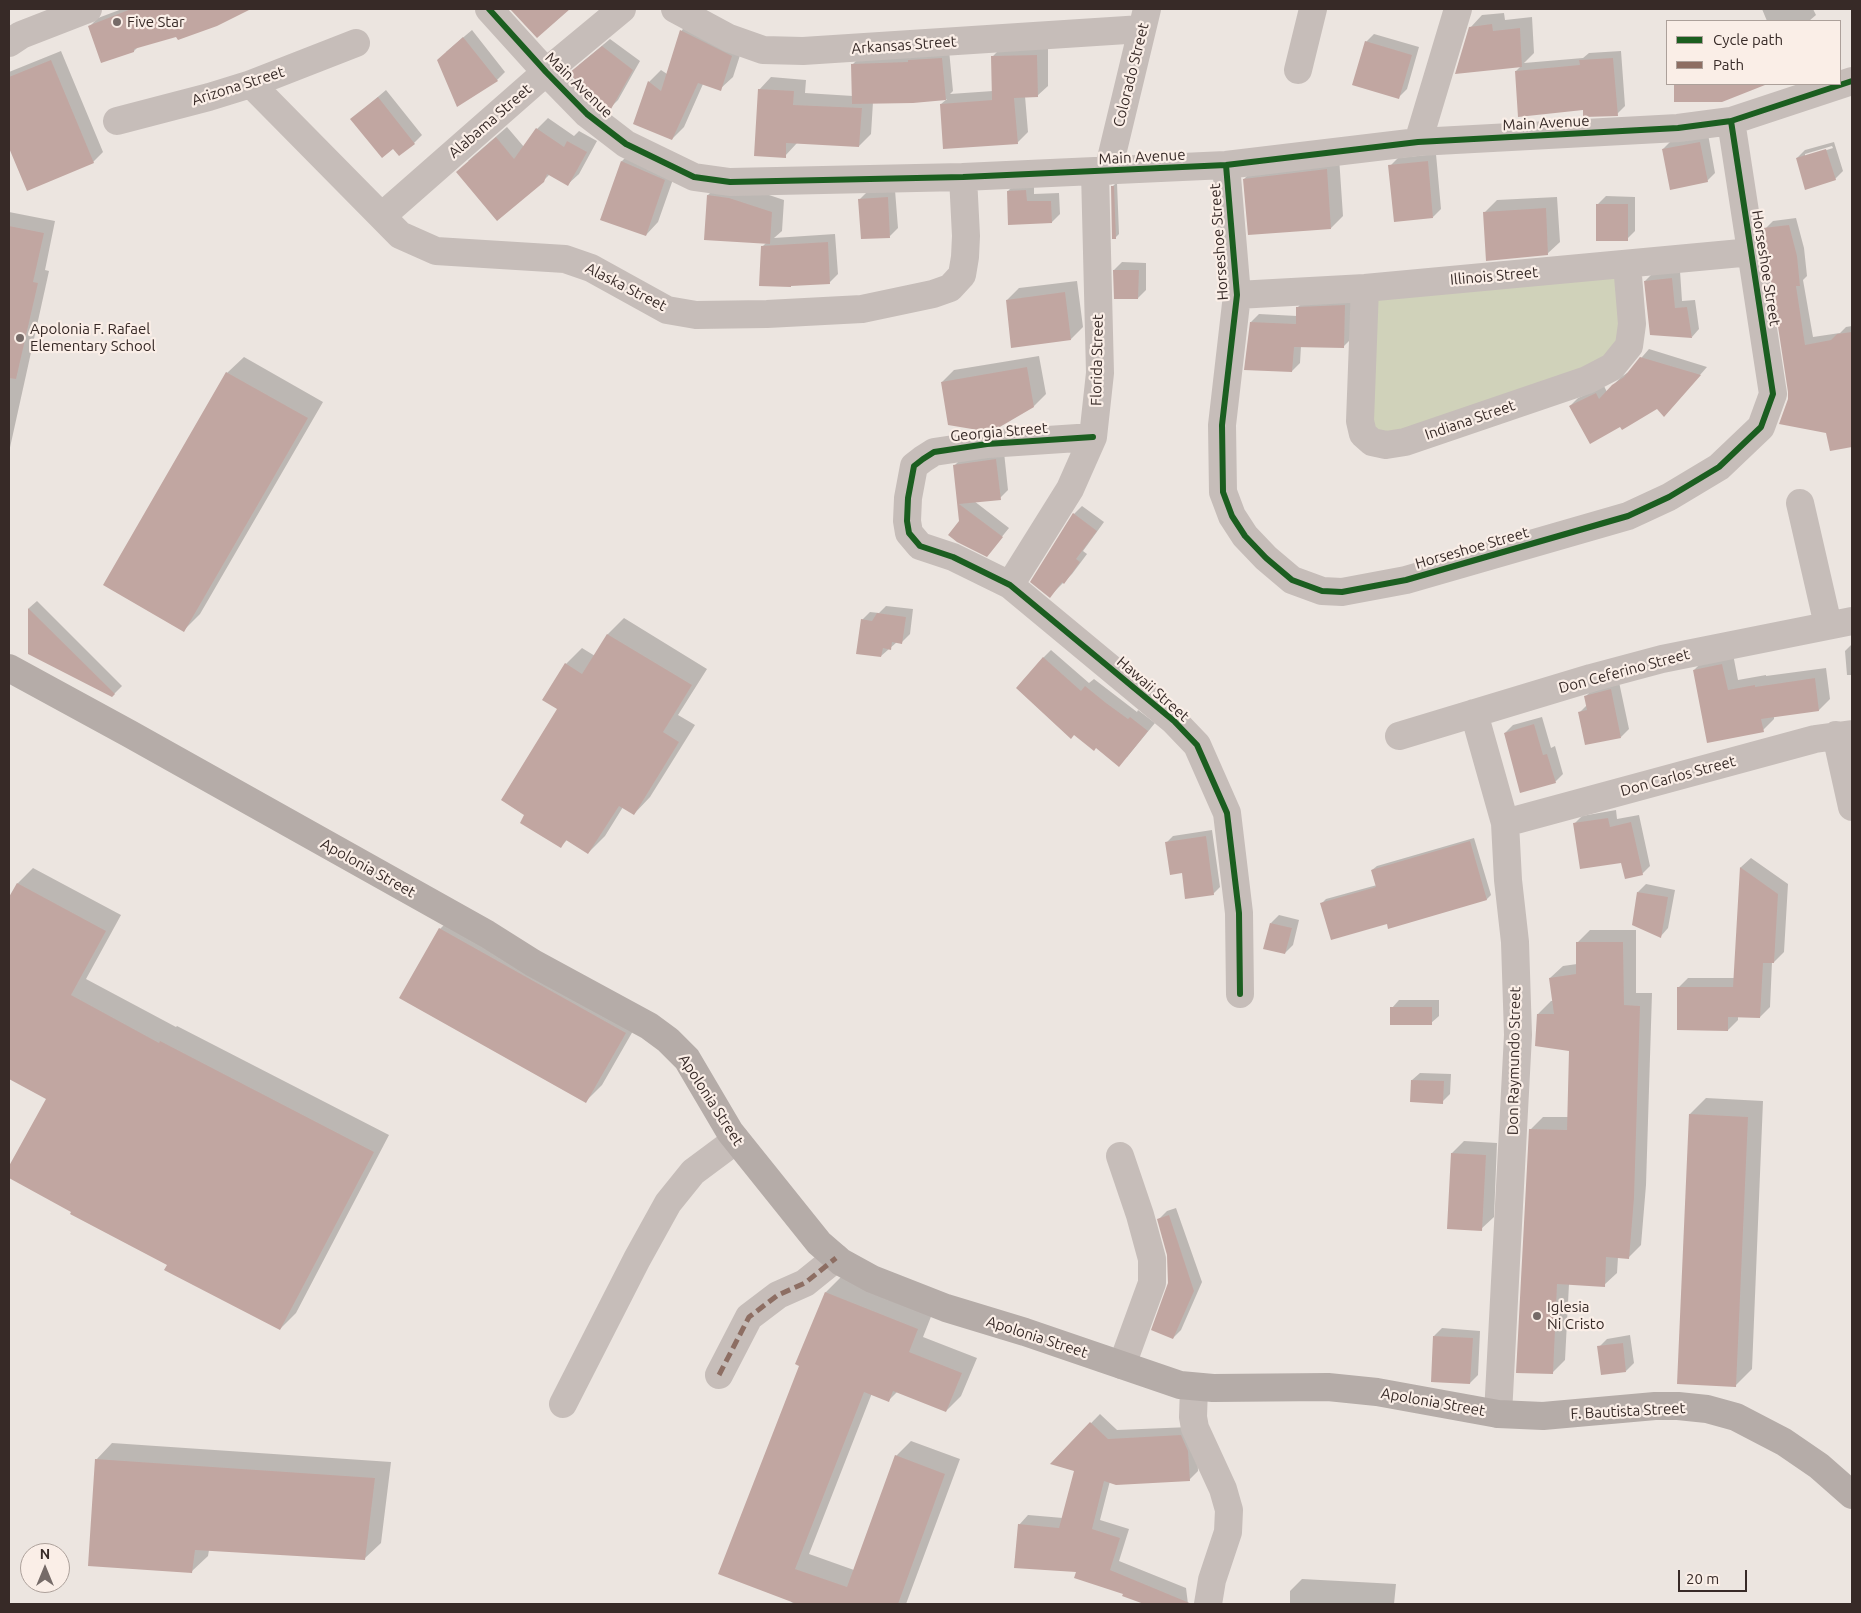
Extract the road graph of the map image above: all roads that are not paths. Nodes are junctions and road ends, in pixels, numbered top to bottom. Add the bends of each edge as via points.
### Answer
1 (88, 9) edge
2 (489, 9) edge
3 (622, 9) edge
4 (675, 9) edge
5 (1313, 9) edge
6 (1458, 9) edge
7 (1145, 19) edge
8 (9, 43) edge
9 (356, 43) dead end
10 (1298, 70) dead end
11 (546, 72) junction
12 (251, 84) junction
13 (1840, 85) edge
14 (117, 121) dead end
15 (1730, 121) junction
16 (1418, 142) junction
17 (1226, 165) junction
18 (1102, 172) junction
19 (963, 177) junction
20 (382, 216) junction
21 (1752, 252) junction
22 (1628, 264) junction
23 (1365, 288) junction
24 (1237, 295) junction
25 (1093, 437) junction
26 (1800, 503) dead end
27 (1010, 585) junction
28 (1840, 623) edge
29 (9, 668) edge
30 (1474, 713) junction
31 (1844, 735) edge
32 (1399, 736) dead end
33 (1852, 807) edge
34 (1505, 823) junction
35 (1240, 994) dead end
36 (736, 1140) junction
37 (1120, 1156) dead end
38 (836, 1258) junction
39 (1122, 1365) junction
40 (719, 1375) dead end
41 (1194, 1387) junction
42 (563, 1404) dead end
43 (1498, 1414) junction
44 (1852, 1495) edge
45 (1208, 1604) edge

1 - 8 street via 21,35
2 - 11 street, Main Avenue
3 - 11 street, Alabama Street
4 - 7 street, Arkansas Street via 729,38 763,50 803,51
5 - 10 street
6 - 16 street
7 - 18 street, Colorado Street
9 - 12 street, Arizona Street
11 - 19 street, Main Avenue via 587,114 626,144 694,177 730,182
11 - 20 street, Alabama Street
12 - 14 street, Arizona Street
12 - 20 street, Alaska Street
13 - 15 street, Main Avenue
15 - 16 street, Main Avenue via 1678,128
15 - 21 street, Horseshoe Street
16 - 17 street, Main Avenue
17 - 18 street, Main Avenue
17 - 24 street, Horseshoe Street
18 - 19 street, Main Avenue
18 - 25 street, Florida Street via 1100,373
19 - 20 street, Alaska Street via 966,236 962,275 950,288 933,294 862,309 732,314 667,310 591,268 565,259 436,251 400,234
21 - 22 street, Illinois Street
21 - 24 street, Horseshoe Street via 1773,394 1760,427 1719,467 1669,497 1628,516 1406,580 1342,592 1322,591 1292,580 1245,536 1232,516 1223,492 1222,425
22 - 23 street, Illinois Street
22 - 23 street, Indiana Street via 1632,324 1629,346 1612,367 1588,380 1406,442 1386,445 1372,442 1363,434 1360,421
23 - 24 street, Illinois Street
25 - 27 street, Florida Street via 1070,488
25 - 27 street, Georgia Street via 946,449 934,452 914,466 906,521 913,539 920,546
26 - 28 street
27 - 35 street, Hawaii Street via 1174,721 1197,745 1227,813 1239,913
28 - 30 street, Don Ceferino Street via 1662,659
29 - 36 main road, Apolonia Street via 649,1026 687,1059
30 - 32 street, Don Ceferino Street
30 - 34 street, Don Raymundo Street
31 - 33 street
31 - 34 street, Don Carlos Street
34 - 43 street, Don Raymundo Street via 1515,942 1518,1035
36 - 38 main road, Apolonia Street via 819,1243
36 - 42 street via 693,1172 668,1203
37 - 39 street via 1152,1259 1152,1283
38 - 39 main road, Apolonia Street via 872,1280 909,1295
38 - 40 street via 805,1283 778,1295 749,1317
39 - 41 main road, Apolonia Street
41 - 43 main road, Apolonia Street via 1328,1387 1377,1392
41 - 45 street via 1195,1428 1223,1489 1229,1510 1228,1532 1212,1580
43 - 44 main road, F. Bautista Street via 1543,1416 1655,1406 1707,1409 1736,1417 1784,1442 1819,1466

